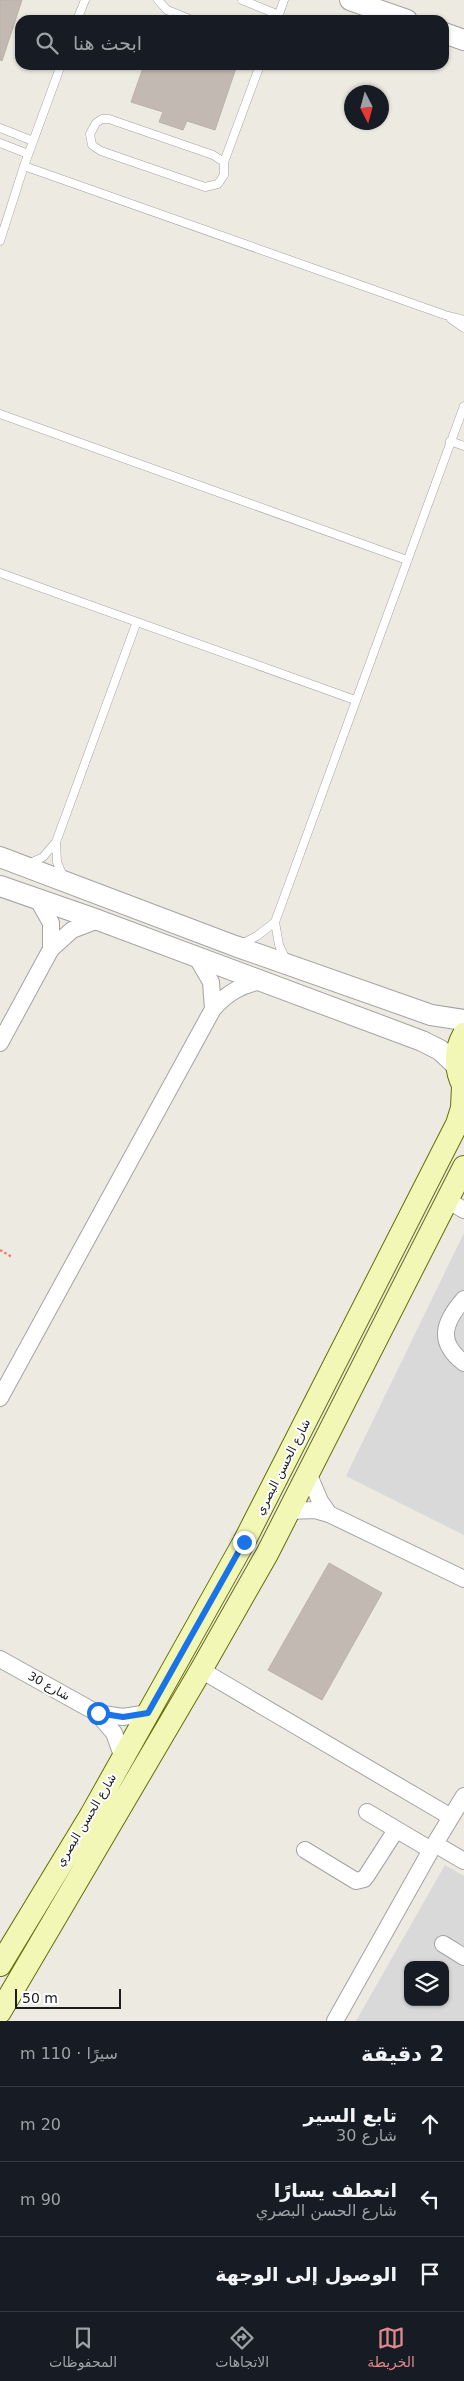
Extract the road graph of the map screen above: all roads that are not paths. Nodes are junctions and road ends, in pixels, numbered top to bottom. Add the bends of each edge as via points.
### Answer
1 (85, 0) edge
2 (157, 0) edge
3 (242, 0) edge
4 (284, 0) edge
5 (350, 0) edge
6 (79, 15) edge
7 (180, 15) edge
8 (274, 15) edge
9 (279, 15) edge
10 (393, 15) edge
11 (449, 35) edge
12 (464, 40) edge
13 (59, 70) edge
14 (258, 70) edge
15 (0, 128) edge
16 (33, 141) junction
17 (0, 144) edge
18 (28, 154) junction
19 (224, 162) junction
20 (24, 166) junction
21 (0, 241) edge
22 (445, 315) junction
23 (464, 320) edge
24 (464, 328) edge
25 (464, 406) edge
26 (0, 414) edge
27 (450, 441) junction
28 (464, 446) edge
29 (407, 560) junction
30 (0, 573) edge
31 (136, 624) junction
32 (355, 700) junction
33 (56, 842) junction
34 (0, 856) edge
35 (24, 865) junction
36 (65, 880) junction
37 (0, 886) edge
38 (38, 900) junction
39 (98, 920) junction
40 (275, 922) junction
41 (235, 946) junction
42 (51, 949) junction
43 (197, 958) junction
44 (290, 966) junction
45 (262, 982) junction
46 (213, 1009) junction
47 (464, 1020) edge
48 (464, 1034) edge
49 (0, 1043) edge
50 (456, 1065) junction
51 (464, 1087) edge
52 (464, 1167) edge
53 (456, 1205) edge
54 (464, 1299) edge
55 (464, 1363) edge
56 (0, 1398) edge
57 (308, 1473) junction
58 (289, 1511) junction
59 (329, 1514) junction
60 (464, 1579) edge
61 (0, 1660) edge
62 (202, 1670) junction
63 (98, 1713) junction
64 (148, 1713) junction
65 (122, 1758) junction
66 (464, 1796) edge
67 (367, 1812) dead end
68 (91, 1815) junction
69 (451, 1818) junction
70 (396, 1830) junction
71 (433, 1847) junction
72 (305, 1850) dead end
73 (464, 1861) edge
74 (86, 1866) junction
75 (53, 1876) junction
76 (45, 1933) junction
77 (443, 1944) dead end
78 (464, 1957) edge
79 (0, 1965) edge
80 (0, 2012) edge
81 (335, 2021) edge

1 - 6 lane
2 - 7 lane via 167,10
3 - 8 lane
4 - 9 lane
5 - 10 street
11 - 12 street
13 - 16 lane
14 - 19 lane
15 - 16 lane
16 - 18 lane
17 - 18 lane
18 - 20 lane
19 - 19 lane via 214,155 109,119 96,123 90,134 92,145 101,151 206,187 212,187 221,180 226,168
20 - 21 lane
20 - 22 lane
22 - 23 lane
22 - 24 lane
25 - 27 lane
26 - 29 lane
27 - 28 lane
27 - 29 lane
29 - 32 lane
30 - 31 lane
31 - 32 lane
31 - 33 lane
32 - 40 lane
33 - 35 lane via 43,857
33 - 36 lane via 57,862
34 - 35 street
35 - 36 street
36 - 41 street
37 - 38 street
38 - 39 street
38 - 42 street via 51,923
39 - 42 street via 72,930
39 - 43 street
40 - 41 lane via 257,936
40 - 44 lane via 279,945
41 - 44 street
42 - 49 street
43 - 45 street
43 - 46 street via 211,982
44 - 47 street via 431,1015
45 - 46 street via 234,990
45 - 50 street via 431,1045
46 - 56 street
48 - 50 main road
50 - 51 main road
51 - 64 main road, شارع الحسن البصري via 457,1124 248,1534
52 - 53 main road, شارع الحسن البصري
53 - 57 main road, شارع الحسن البصري
54 - 55 street via 450,1320 445,1340 449,1350
57 - 58 main road, شارع الحسن البصري
57 - 59 street
58 - 59 street via 315,1510
58 - 62 main road, شارع الحسن البصري
59 - 60 street
61 - 63 street, شارع 30
62 - 69 street
62 - 74 main road, شارع الحسن البصري
63 - 64 street, شارع 30 via 123,1717
63 - 65 street, شارع 30 via 114,1733
64 - 65 main road, شارع الحسن البصري
65 - 68 main road, شارع الحسن البصري
66 - 69 street
67 - 70 street
68 - 74 main road via 96,1822 77,1854 78,1860
68 - 75 main road, شارع الحسن البصري
69 - 71 street
70 - 71 street
70 - 72 street via 360,1881
71 - 73 street
71 - 81 street
74 - 76 main road, شارع الحسن البصري
75 - 76 main road via 61,1880 62,1886 41,1922
75 - 79 main road, شارع الحسن البصري
76 - 80 main road, شارع الحسن البصري
77 - 78 street

